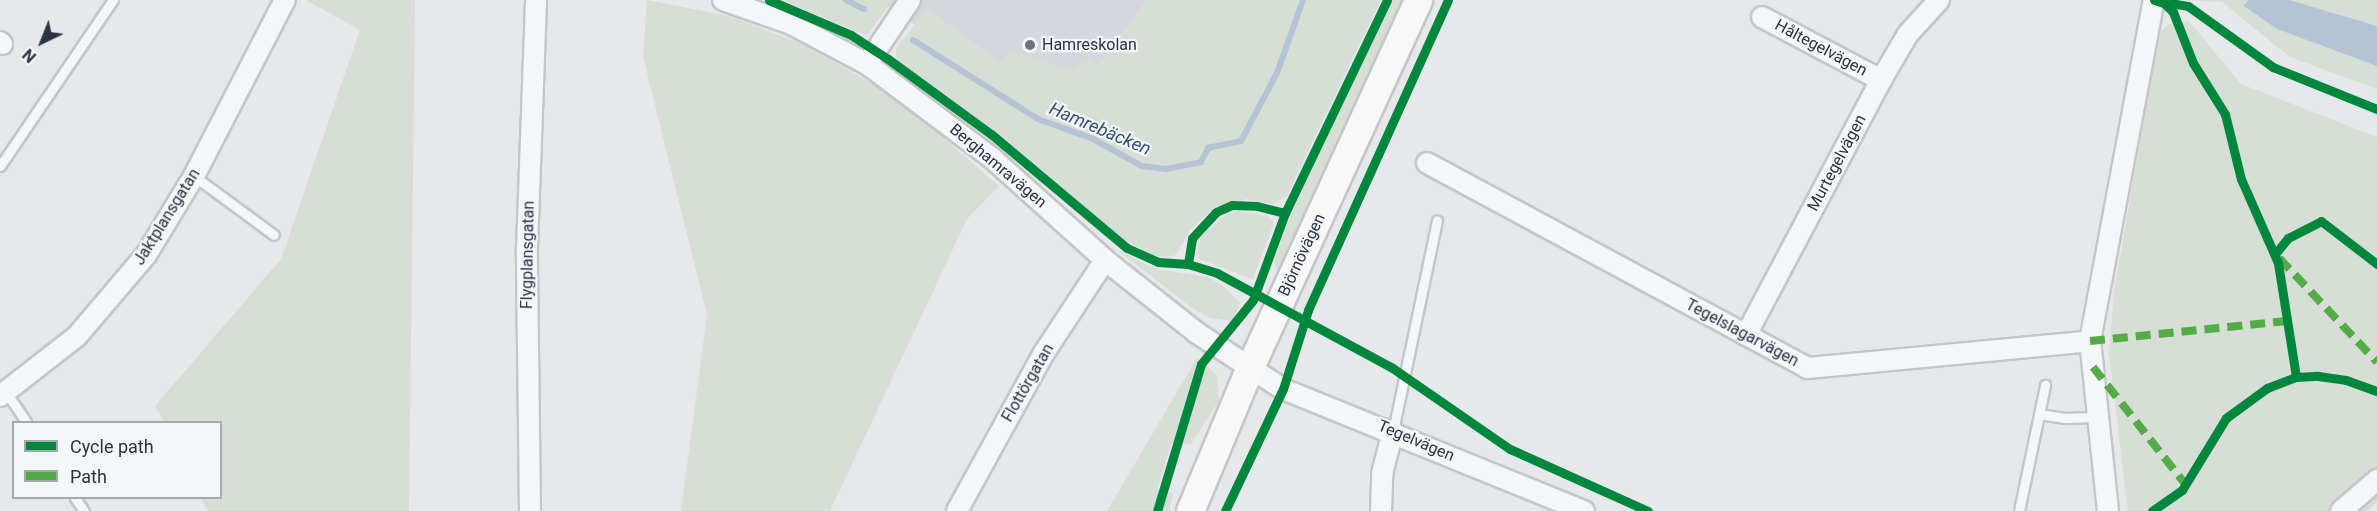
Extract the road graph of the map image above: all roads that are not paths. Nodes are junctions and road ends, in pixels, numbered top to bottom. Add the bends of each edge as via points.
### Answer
1 (113, 0) edge
2 (285, 0) edge
3 (536, 0) edge
4 (723, 0) edge
5 (910, 0) edge
6 (1418, 0) edge
7 (1939, 0) edge
8 (2154, 0) edge
9 (1762, 17) dead end
10 (867, 63) junction
11 (1881, 80) junction
12 (1427, 163) dead end
13 (0, 166) edge
14 (194, 176) junction
15 (1437, 220) dead end
16 (274, 235) dead end
17 (1105, 260) junction
18 (1746, 335) junction
19 (2090, 341) junction
20 (1250, 368) junction
21 (2044, 385) dead end
22 (3, 394) edge
23 (2038, 414) junction
24 (2099, 417) junction
25 (24, 421) edge
26 (1393, 431) junction
27 (2377, 480) edge
28 (530, 511) edge
29 (957, 511) edge
30 (1190, 511) edge
31 (1381, 511) edge
32 (1584, 511) edge
33 (2019, 511) edge
34 (2108, 511) edge
35 (2341, 511) edge

1 - 13 lane
2 - 14 street, Jaktplansgatan
3 - 28 street, Flygplansgatan via 527,248
4 - 10 street, Berghamravägen via 791,24
5 - 10 street
6 - 20 main road, Björnövägen
7 - 11 street, Murtegelvägen via 1908,34
8 - 19 street
9 - 11 street, Håltegelvägen
10 - 17 street, Berghamravägen via 993,159
11 - 18 street, Murtegelvägen
12 - 18 street, Tegelslagarvägen
14 - 16 lane
14 - 22 street, Jaktplansgatan via 146,255 112,299 77,336
15 - 26 lane
17 - 20 street, Berghamravägen via 1197,333
17 - 29 street, Flottörgatan via 1044,353
18 - 19 street, Tegelslagarvägen via 1807,368
19 - 24 street
20 - 26 street, Tegelvägen via 1283,389
20 - 30 main road, Björnövägen
21 - 23 lane
22 - 25 lane
23 - 24 lane
23 - 33 lane
24 - 34 street
26 - 31 street via 1382,474
26 - 32 street, Tegelvägen
27 - 35 street

